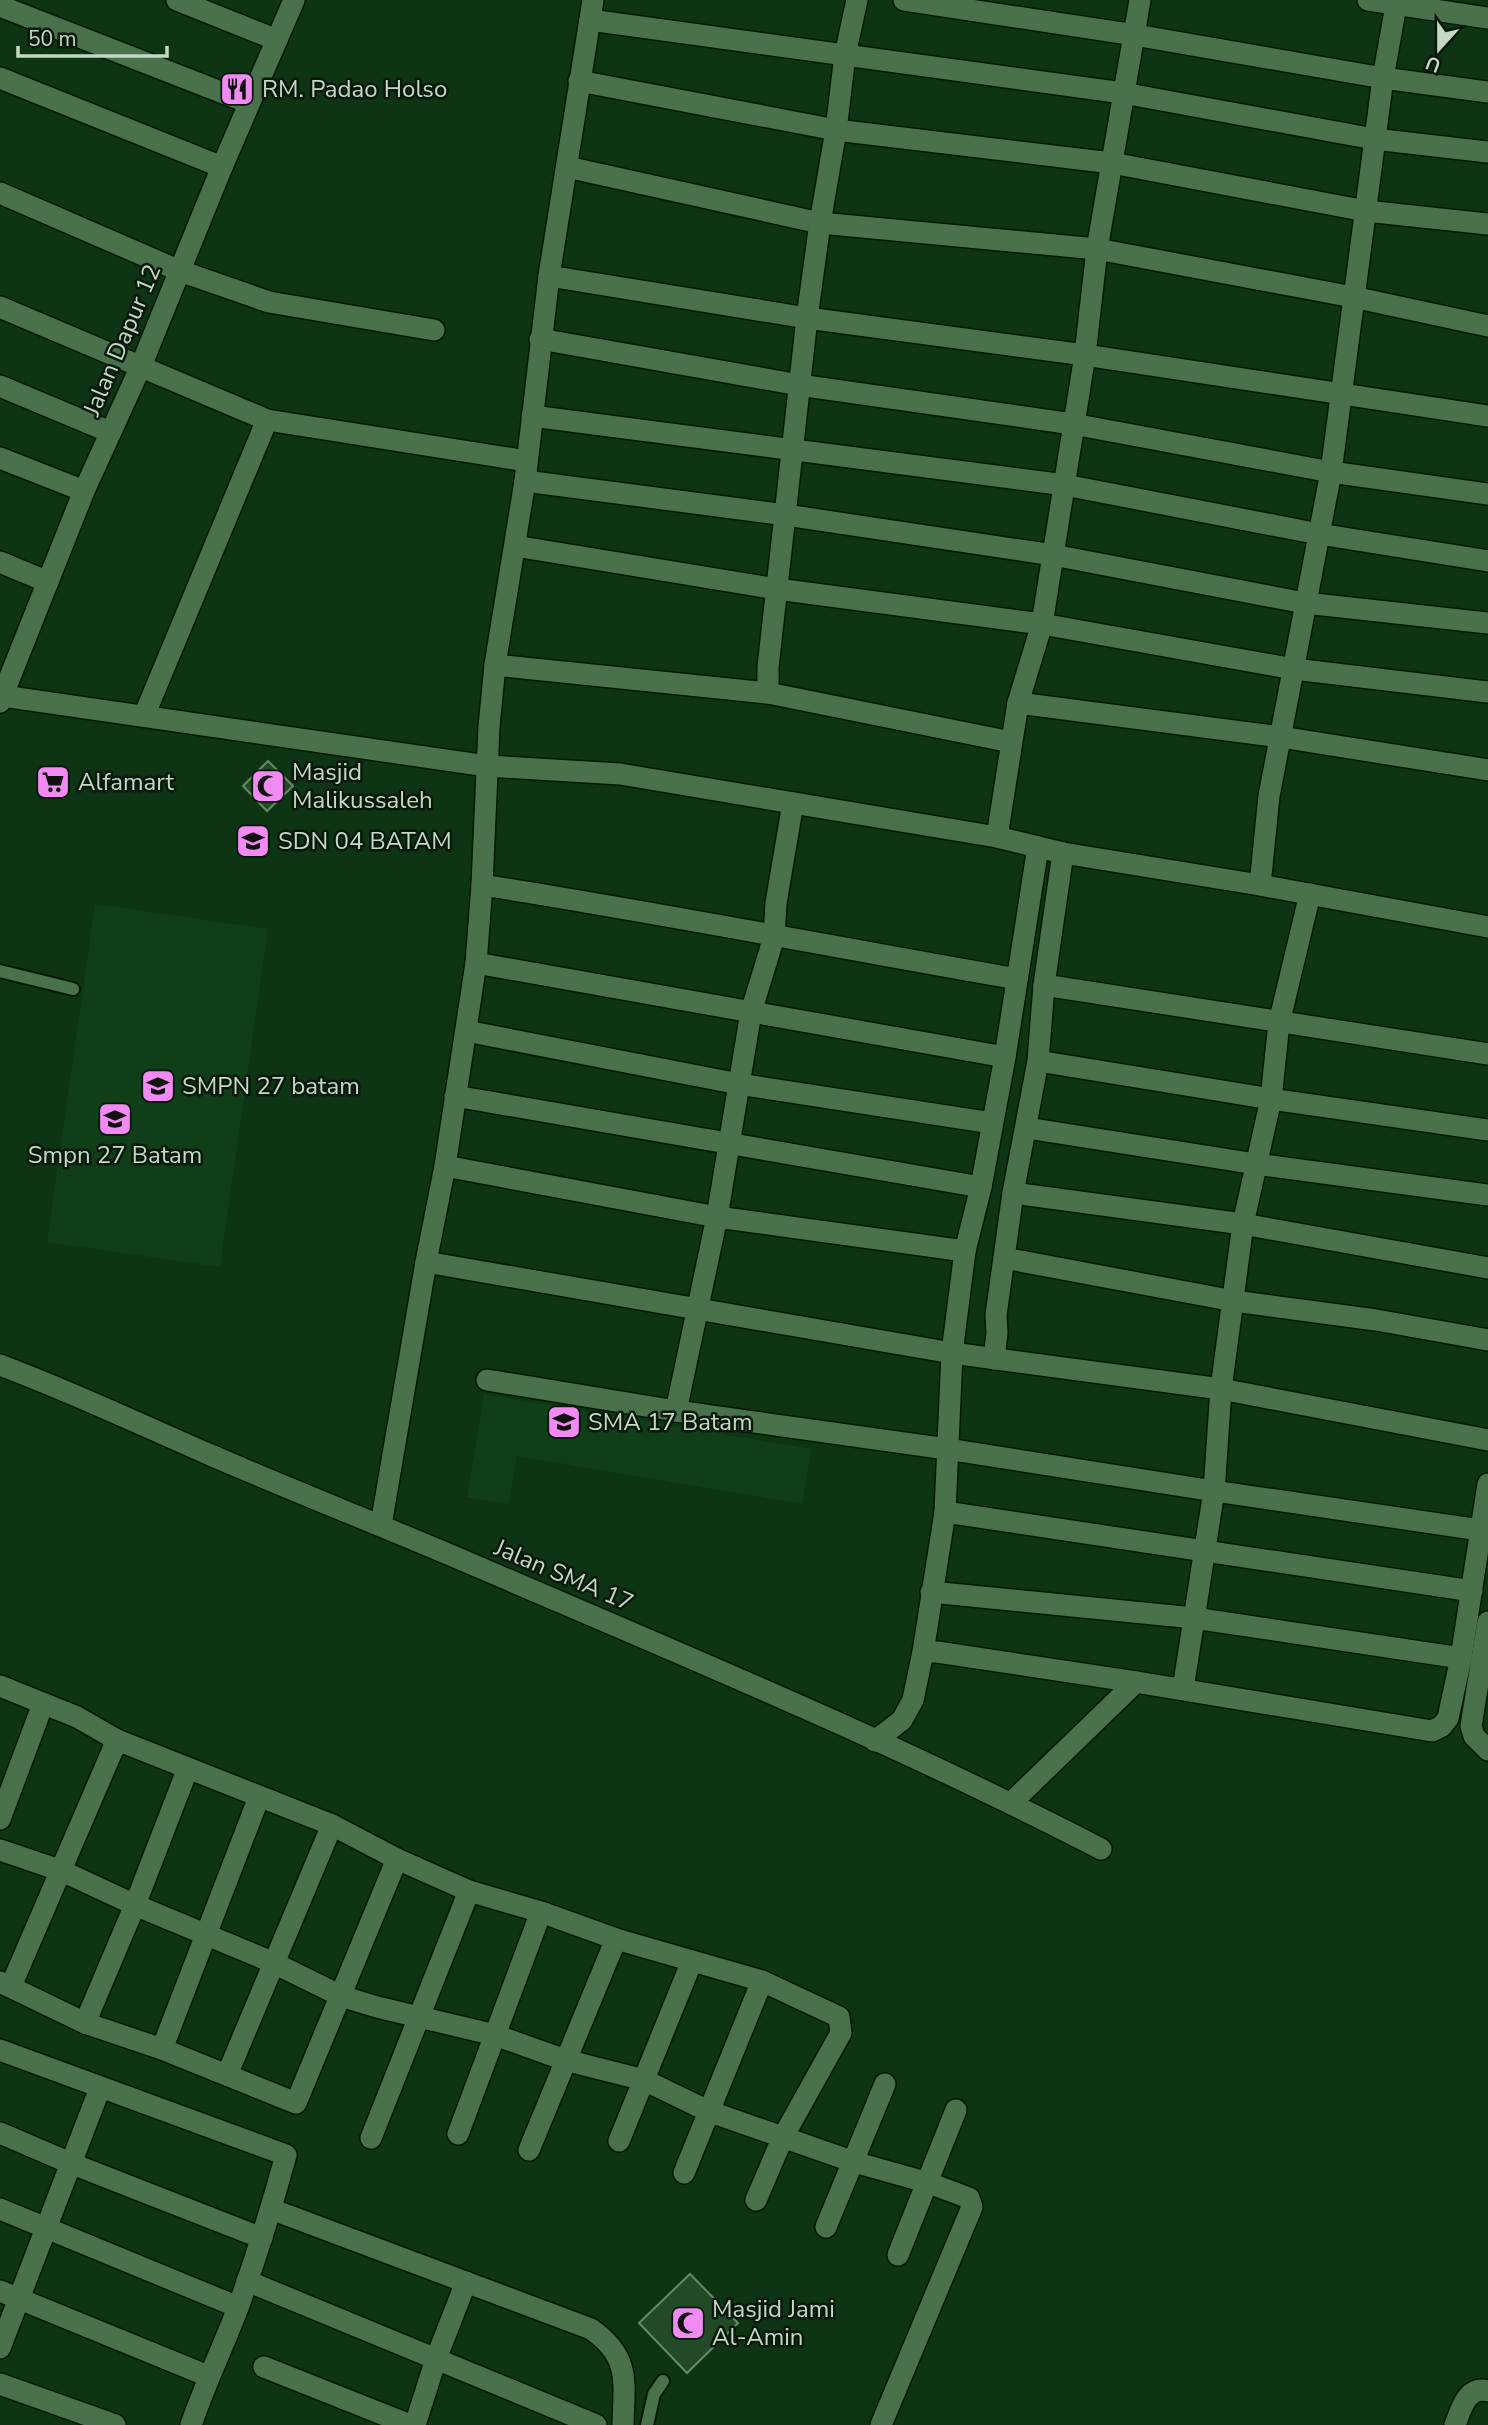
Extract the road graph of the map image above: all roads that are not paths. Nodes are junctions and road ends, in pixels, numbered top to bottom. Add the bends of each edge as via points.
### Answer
1 (177, 0) edge
2 (294, 0) edge
3 (857, 0) edge
4 (904, 0) edge
5 (1140, 0) edge
6 (1368, 0) edge
7 (1396, 2) edge
8 (0, 6) edge
9 (592, 10) edge
10 (1488, 18) edge
11 (1135, 35) junction
12 (277, 40) junction
13 (845, 55) junction
14 (0, 78) edge
15 (1383, 78) junction
16 (579, 81) junction
17 (1123, 93) junction
18 (1488, 93) edge
19 (249, 103) junction
20 (836, 130) junction
21 (1374, 139) junction
22 (1488, 152) edge
23 (1112, 163) junction
24 (222, 167) junction
25 (567, 167) junction
26 (0, 192) edge
27 (1366, 211) junction
28 (820, 223) junction
29 (1488, 224) edge
30 (1097, 249) junction
31 (180, 271) junction
32 (548, 276) junction
33 (1353, 297) junction
34 (0, 307) edge
35 (807, 318) junction
36 (1488, 326) edge
37 (434, 330) dead end
38 (540, 339) junction
39 (1084, 355) junction
40 (141, 366) junction
41 (799, 385) junction
42 (0, 386) edge
43 (1342, 396) junction
44 (532, 416) junction
45 (1488, 416) edge
46 (267, 419) junction
47 (1073, 424) junction
48 (110, 432) junction
49 (793, 449) junction
50 (0, 458) edge
51 (526, 471) junction
52 (1331, 472) junction
53 (1065, 485) junction
54 (84, 491) junction
55 (1488, 494) edge
56 (786, 515) junction
57 (1319, 534) junction
58 (515, 546) junction
59 (1052, 555) junction
60 (1488, 561) edge
61 (0, 562) edge
62 (48, 582) junction
63 (777, 589) junction
64 (1305, 603) junction
65 (1488, 623) edge
66 (1042, 624) junction
67 (495, 666) junction
68 (1294, 669) junction
69 (1488, 692) edge
70 (768, 693) junction
71 (1, 699) edge
72 (1018, 703) junction
73 (144, 716) junction
74 (1281, 737) junction
75 (1011, 742) junction
76 (487, 765) junction
77 (1488, 770) edge
78 (793, 803) junction
79 (997, 837) junction
80 (1038, 847) junction
81 (1063, 853) junction
82 (1260, 884) junction
83 (482, 885) junction
84 (1310, 894) junction
85 (1488, 927) edge
86 (774, 937) junction
87 (476, 963) junction
88 (0, 971) edge
89 (1017, 979) junction
90 (1044, 985) junction
91 (73, 989) dead end
92 (751, 1012) junction
93 (1279, 1023) junction
94 (466, 1031) junction
95 (1488, 1054) edge
96 (1005, 1056) junction
97 (1038, 1060) junction
98 (739, 1084) junction
99 (455, 1096) junction
100 (1271, 1099) junction
101 (992, 1123) junction
102 (1027, 1128) junction
103 (1488, 1130) edge
104 (730, 1143) junction
105 (1256, 1164) junction
106 (445, 1166) junction
107 (981, 1187) junction
108 (1013, 1193) junction
109 (1488, 1195) edge
110 (717, 1217) junction
111 (1243, 1224) junction
112 (965, 1251) junction
113 (1004, 1258) junction
114 (426, 1262) junction
115 (1488, 1268) edge
116 (1234, 1301) junction
117 (699, 1310) junction
118 (1488, 1340) edge
119 (952, 1353) junction
120 (994, 1359) junction
121 (0, 1366) edge
122 (487, 1380) dead end
123 (1221, 1389) junction
124 (676, 1411) junction
125 (1488, 1440) edge
126 (947, 1448) junction
127 (1488, 1485) edge
128 (1214, 1491) junction
129 (945, 1512) junction
130 (381, 1525) junction
131 (1480, 1530) junction
132 (1203, 1551) junction
133 (1482, 1563) edge
134 (1472, 1591) junction
135 (931, 1592) junction
136 (1194, 1618) junction
137 (1488, 1622) edge
138 (1462, 1650) junction
139 (923, 1653) junction
140 (1485, 1654) edge
141 (1136, 1682) junction
142 (0, 1686) edge
143 (1183, 1689) junction
144 (43, 1704) junction
145 (117, 1740) junction
146 (875, 1741) junction
147 (1488, 1750) edge
148 (188, 1768) junction
149 (259, 1797) junction
150 (1011, 1803) junction
151 (0, 1819) edge
152 (332, 1825) junction
153 (1101, 1849) dead end
154 (0, 1850) edge
155 (397, 1859) junction
156 (62, 1871) junction
157 (469, 1891) junction
158 (135, 1905) junction
159 (541, 1912) junction
160 (207, 1935) junction
161 (615, 1939) junction
162 (692, 1962) junction
163 (274, 1963) junction
164 (762, 1981) junction
165 (5, 1984) edge
166 (341, 1996) junction
167 (419, 2016) junction
168 (85, 2022) junction
169 (495, 2035) junction
170 (162, 2049) junction
171 (0, 2050) edge
172 (565, 2060) junction
173 (227, 2075) junction
174 (644, 2080) junction
175 (885, 2084) dead end
176 (100, 2088) junction
177 (708, 2110) junction
178 (956, 2110) dead end
179 (0, 2133) edge
180 (457, 2134) dead end
181 (783, 2137) junction
182 (371, 2138) dead end
183 (619, 2141) dead end
184 (529, 2150) dead end
185 (854, 2162) junction
186 (70, 2163) junction
187 (684, 2173) dead end
188 (929, 2183) junction
189 (756, 2200) dead end
190 (0, 2209) edge
191 (271, 2209) junction
192 (827, 2227) dead end
193 (45, 2229) junction
194 (262, 2238) junction
195 (898, 2255) dead end
196 (247, 2281) junction
197 (466, 2282) junction
198 (9, 2295) edge
199 (238, 2307) junction
200 (0, 2348) edge
201 (436, 2359) junction
202 (264, 2367) dead end
203 (208, 2376) junction
204 (663, 2381) dead end
205 (0, 2384) edge
206 (1488, 2391) edge
207 (115, 2425) edge
208 (191, 2425) edge
209 (413, 2425) edge
210 (596, 2425) edge
211 (623, 2425) edge
212 (647, 2425) edge
213 (881, 2425) edge
214 (1455, 2425) edge

1 - 12 street
2 - 12 street, Jalan Dapur 12
3 - 13 street
4 - 11 street
5 - 11 street
6 - 7 street
7 - 10 street
7 - 15 street
8 - 19 street
9 - 13 street
9 - 16 street
11 - 15 street
11 - 17 street
12 - 19 street, Jalan Dapur 12
13 - 17 street
13 - 20 street
14 - 24 street
15 - 18 street
15 - 21 street
16 - 20 street
16 - 25 street
17 - 21 street
17 - 23 street
19 - 24 street, Jalan Dapur 12
20 - 23 street
20 - 28 street
21 - 22 street
21 - 27 street
23 - 27 street
23 - 30 street
24 - 31 street, Jalan Dapur 12
25 - 28 street
25 - 32 street
26 - 31 street
27 - 29 street
27 - 33 street
28 - 30 street
28 - 35 street
30 - 33 street
30 - 39 street
31 - 37 street via 269,302
31 - 40 street, Jalan Dapur 12
32 - 35 street
32 - 38 street
33 - 36 street
33 - 43 street
34 - 40 street
35 - 39 street
35 - 41 street
38 - 41 street
38 - 44 street
39 - 43 street
39 - 47 street
40 - 46 street
40 - 48 street, Jalan Dapur 12
41 - 47 street
41 - 49 street
42 - 48 street
43 - 45 street
43 - 52 street
44 - 49 street
44 - 51 street
46 - 51 street
46 - 73 street
47 - 52 street
47 - 53 street
48 - 54 street, Jalan Dapur 12
49 - 53 street
49 - 56 street
50 - 54 street
51 - 56 street
51 - 58 street
52 - 55 street
52 - 57 street
53 - 57 street
53 - 59 street
54 - 62 street, Jalan Dapur 12
56 - 59 street
56 - 63 street
57 - 60 street
57 - 64 street
58 - 63 street
58 - 67 street
59 - 64 street
59 - 66 street
61 - 62 street
62 - 71 street, Jalan Dapur 12
63 - 66 street
63 - 70 street
64 - 65 street
64 - 68 street
66 - 68 street
66 - 72 street
67 - 70 street
67 - 76 street
68 - 69 street
68 - 74 street
70 - 75 street
71 - 73 street
72 - 74 street
72 - 75 street
73 - 76 street
74 - 77 street
74 - 82 street via 1269,796
75 - 79 street
76 - 78 street via 620,774
76 - 83 street
78 - 79 street
78 - 86 street
79 - 80 street
80 - 81 street
80 - 89 street
81 - 82 street
81 - 90 street
82 - 84 street
83 - 86 street
83 - 87 street
84 - 85 street
84 - 93 street
86 - 89 street
86 - 92 street
87 - 92 street
87 - 94 street
88 - 91 lane
89 - 96 street
90 - 93 street
90 - 97 street
92 - 96 street
92 - 98 street
93 - 95 street
93 - 100 street
94 - 98 street
94 - 99 street
96 - 101 street
97 - 100 street
97 - 102 street
98 - 101 street
98 - 104 street
99 - 104 street
99 - 106 street
100 - 103 street
100 - 105 street
101 - 107 street
102 - 105 street
102 - 108 street
104 - 107 street
104 - 110 street
105 - 109 street
105 - 111 street
106 - 110 street
106 - 114 street
107 - 112 street
108 - 111 street
108 - 113 street
110 - 112 street
110 - 117 street
111 - 115 street
111 - 116 street
112 - 119 street
113 - 116 street
113 - 120 street
114 - 117 street
114 - 130 street
116 - 118 street
116 - 123 street
117 - 119 street
117 - 124 street
119 - 120 street
119 - 126 street
120 - 123 street
121 - 130 street, Jalan SMA 17
122 - 124 street
123 - 125 street
123 - 128 street
124 - 126 street
126 - 128 street
126 - 129 street
127 - 131 street
128 - 131 street
128 - 132 street
129 - 132 street
129 - 135 street
130 - 146 street, Jalan SMA 17
131 - 133 street
132 - 134 street
132 - 136 street
133 - 134 street
134 - 138 street
135 - 136 street
135 - 139 street
136 - 138 street
136 - 143 street
137 - 140 street
138 - 140 street
138 - 143 street via 1448,1718 1432,1731
139 - 141 street
139 - 146 street via 913,1700 902,1720
140 - 147 street via 1471,1726
141 - 143 street
141 - 150 street
142 - 144 street
144 - 145 street
144 - 151 street
145 - 148 street
145 - 156 street
146 - 150 street, Jalan SMA 17
148 - 149 street
148 - 158 street
149 - 152 street
149 - 160 street
150 - 153 street, Jalan SMA 17
152 - 155 street
152 - 163 street
154 - 156 street
155 - 157 street
155 - 166 street
156 - 158 street
156 - 165 street
157 - 159 street
157 - 167 street
158 - 160 street
158 - 168 street
159 - 161 street
159 - 169 street
160 - 163 street
160 - 170 street
161 - 162 street
161 - 172 street
162 - 164 street
162 - 174 street
163 - 166 street
163 - 173 street
164 - 177 street
164 - 181 street via 839,2017 841,2034
165 - 168 street
166 - 167 street
166 - 173 street via 296,2103
167 - 169 street
167 - 182 street
168 - 170 street
169 - 172 street
169 - 180 street
170 - 173 street
171 - 176 street
172 - 174 street
172 - 184 street
174 - 177 street
174 - 183 street
175 - 185 street
176 - 186 street
176 - 191 street via 286,2155
177 - 181 street
177 - 187 street
178 - 188 street
179 - 186 street
181 - 185 street
181 - 189 street
185 - 188 street
185 - 192 street
186 - 193 street
186 - 194 street
188 - 195 street
188 - 213 street via 969,2198 972,2207
190 - 193 street
191 - 194 street
191 - 197 street
193 - 198 street
193 - 199 street
194 - 196 street
196 - 199 street
196 - 201 street
197 - 201 street
197 - 211 street via 591,2329 603,2338 624,2371
198 - 200 street
198 - 203 street
199 - 203 street
201 - 209 street
201 - 210 street
202 - 209 street
203 - 208 street
204 - 212 lane via 654,2394
205 - 207 street
206 - 214 street via 1472,2392

